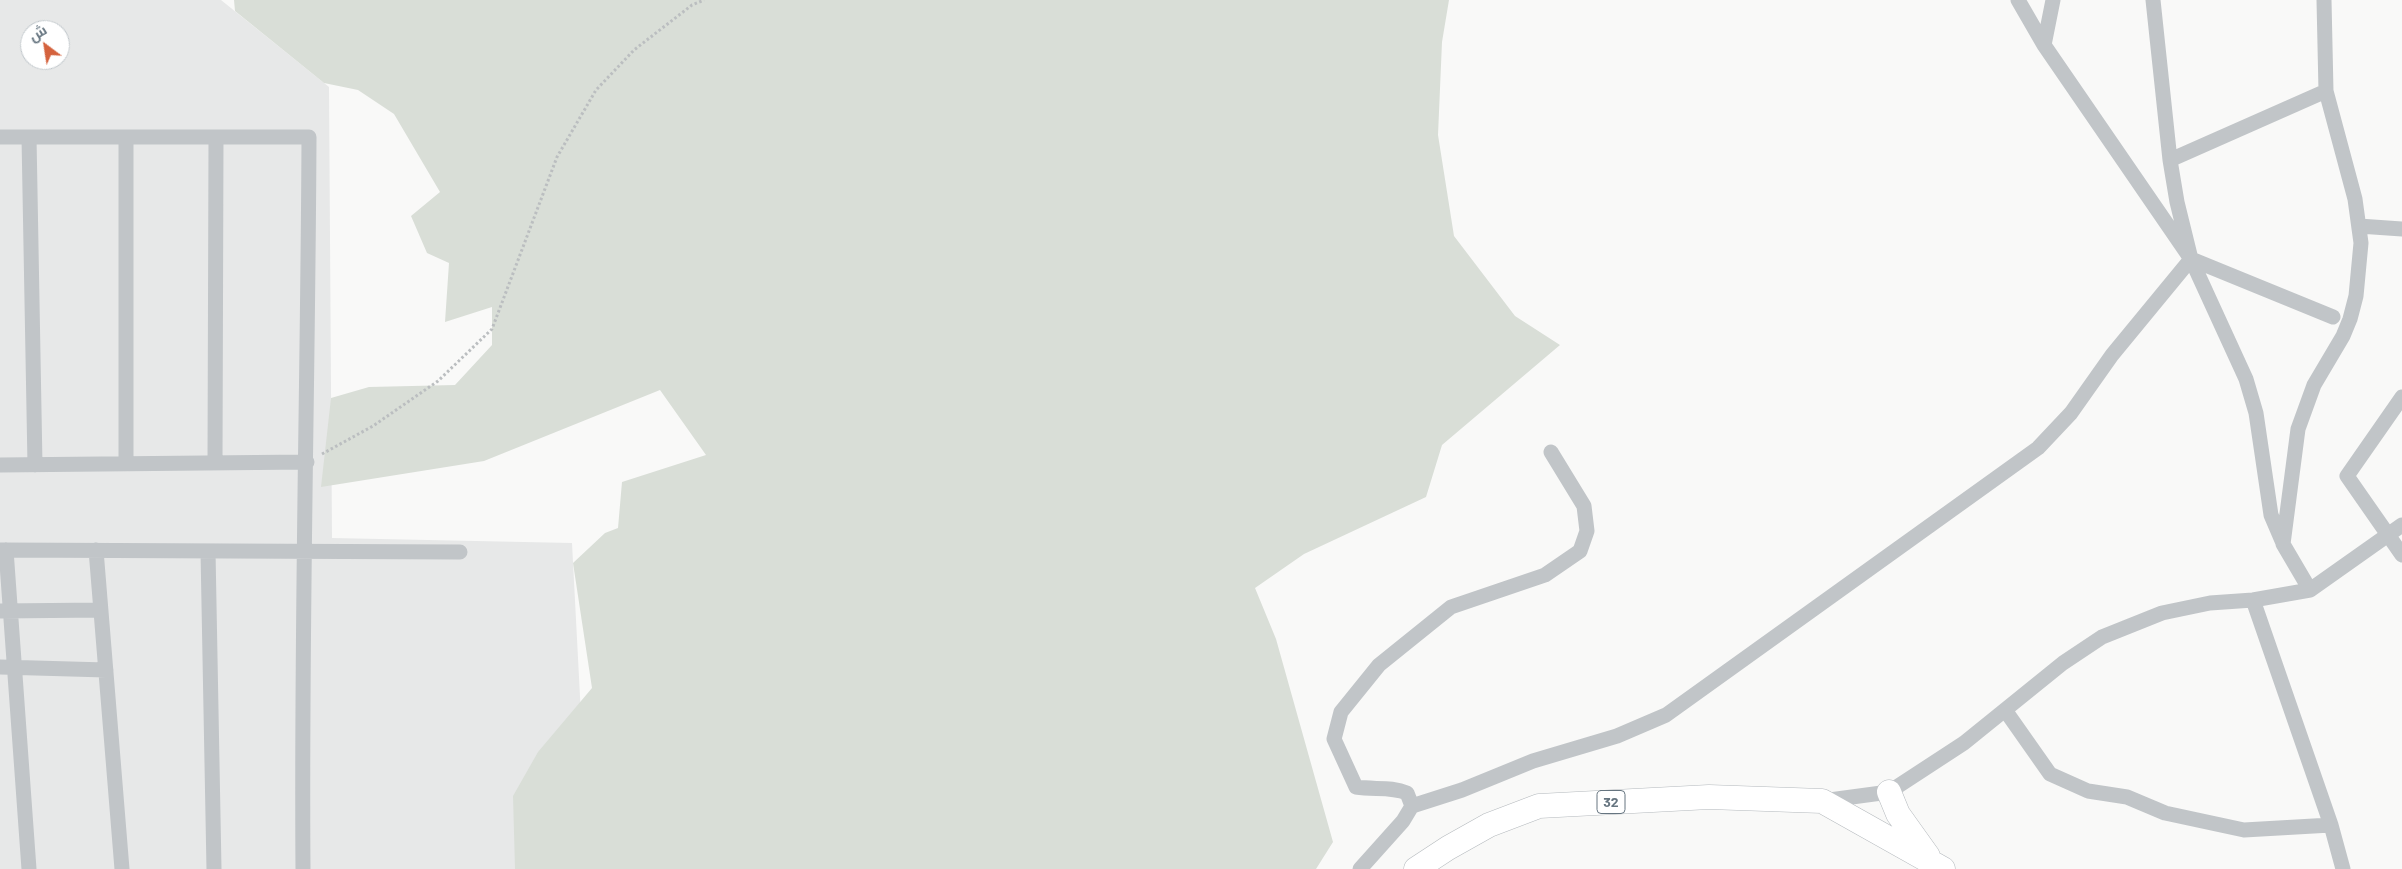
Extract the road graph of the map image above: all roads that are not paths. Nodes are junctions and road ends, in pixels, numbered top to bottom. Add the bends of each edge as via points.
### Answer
1 (2018, 0) edge
2 (2054, 0) edge
3 (2153, 0) edge
4 (2324, 0) edge
5 (2044, 45) junction
6 (2326, 91) junction
7 (0, 137) edge
8 (29, 137) junction
9 (126, 137) junction
10 (216, 137) junction
11 (2170, 160) junction
12 (2359, 226) junction
13 (2402, 229) edge
14 (2191, 259) junction
15 (2333, 317) dead end
16 (2402, 396) edge
17 (1551, 452) dead end
18 (307, 462) junction
19 (216, 463) junction
20 (0, 464) edge
21 (35, 464) junction
22 (126, 464) junction
23 (2402, 525) edge
24 (2389, 536) junction
25 (2283, 544) junction
26 (3, 550) edge
27 (96, 550) junction
28 (208, 551) junction
29 (305, 551) junction
30 (460, 552) dead end
31 (2402, 555) edge
32 (2310, 590) junction
33 (2253, 600) junction
34 (101, 610) junction
35 (5, 611) edge
36 (7, 667) edge
37 (106, 670) junction
38 (2005, 710) junction
39 (1889, 792) junction
40 (1822, 801) junction
41 (1412, 806) junction
42 (2331, 825) junction
43 (1939, 866) edge
44 (29, 869) edge
45 (122, 869) edge
46 (214, 869) edge
47 (303, 869) edge
48 (1360, 869) edge
49 (1416, 869) edge
50 (2343, 869) edge

1 - 5 street
2 - 5 street
3 - 11 street
4 - 6 street
5 - 14 street
6 - 11 street
6 - 12 street via 2352,185
7 - 8 street
8 - 9 street
8 - 21 street
9 - 10 street
9 - 22 street
10 - 18 street via 309,137
10 - 19 street
11 - 14 street
12 - 13 street
12 - 25 street via 2356,296 2343,336 2314,385 2298,429
14 - 15 street
14 - 25 street via 2246,379 2256,413 2271,515
14 - 41 street via 2112,356 2071,413 2038,448 1666,715 1617,736 1533,761
16 - 24 street via 2346,476
17 - 41 street via 1584,506 1587,530 1580,551 1545,575 1451,607 1379,665 1341,712 1334,739 1356,787 1375,790 1396,788 1407,793
18 - 19 street
18 - 29 street
19 - 22 street
20 - 21 street
21 - 22 street
23 - 24 street
24 - 31 street
24 - 32 street
25 - 32 street
26 - 27 street
26 - 35 street
27 - 28 street
27 - 34 street
28 - 29 street
28 - 46 street
29 - 30 street
29 - 47 street
32 - 33 street
33 - 38 street via 2210,603 2162,613 2102,637 2063,663
33 - 42 street
34 - 35 street
34 - 37 street
35 - 36 street
36 - 37 street
36 - 44 street
37 - 45 street
38 - 39 street via 1964,743
38 - 42 street via 2050,774 2088,791 2127,797 2165,813 2244,830
39 - 40 street
39 - 43 main road via 1898,814
40 - 43 main road, 32
40 - 49 main road, 32 via 1709,797 1539,806 1489,826
41 - 48 street via 1403,821
42 - 50 street

